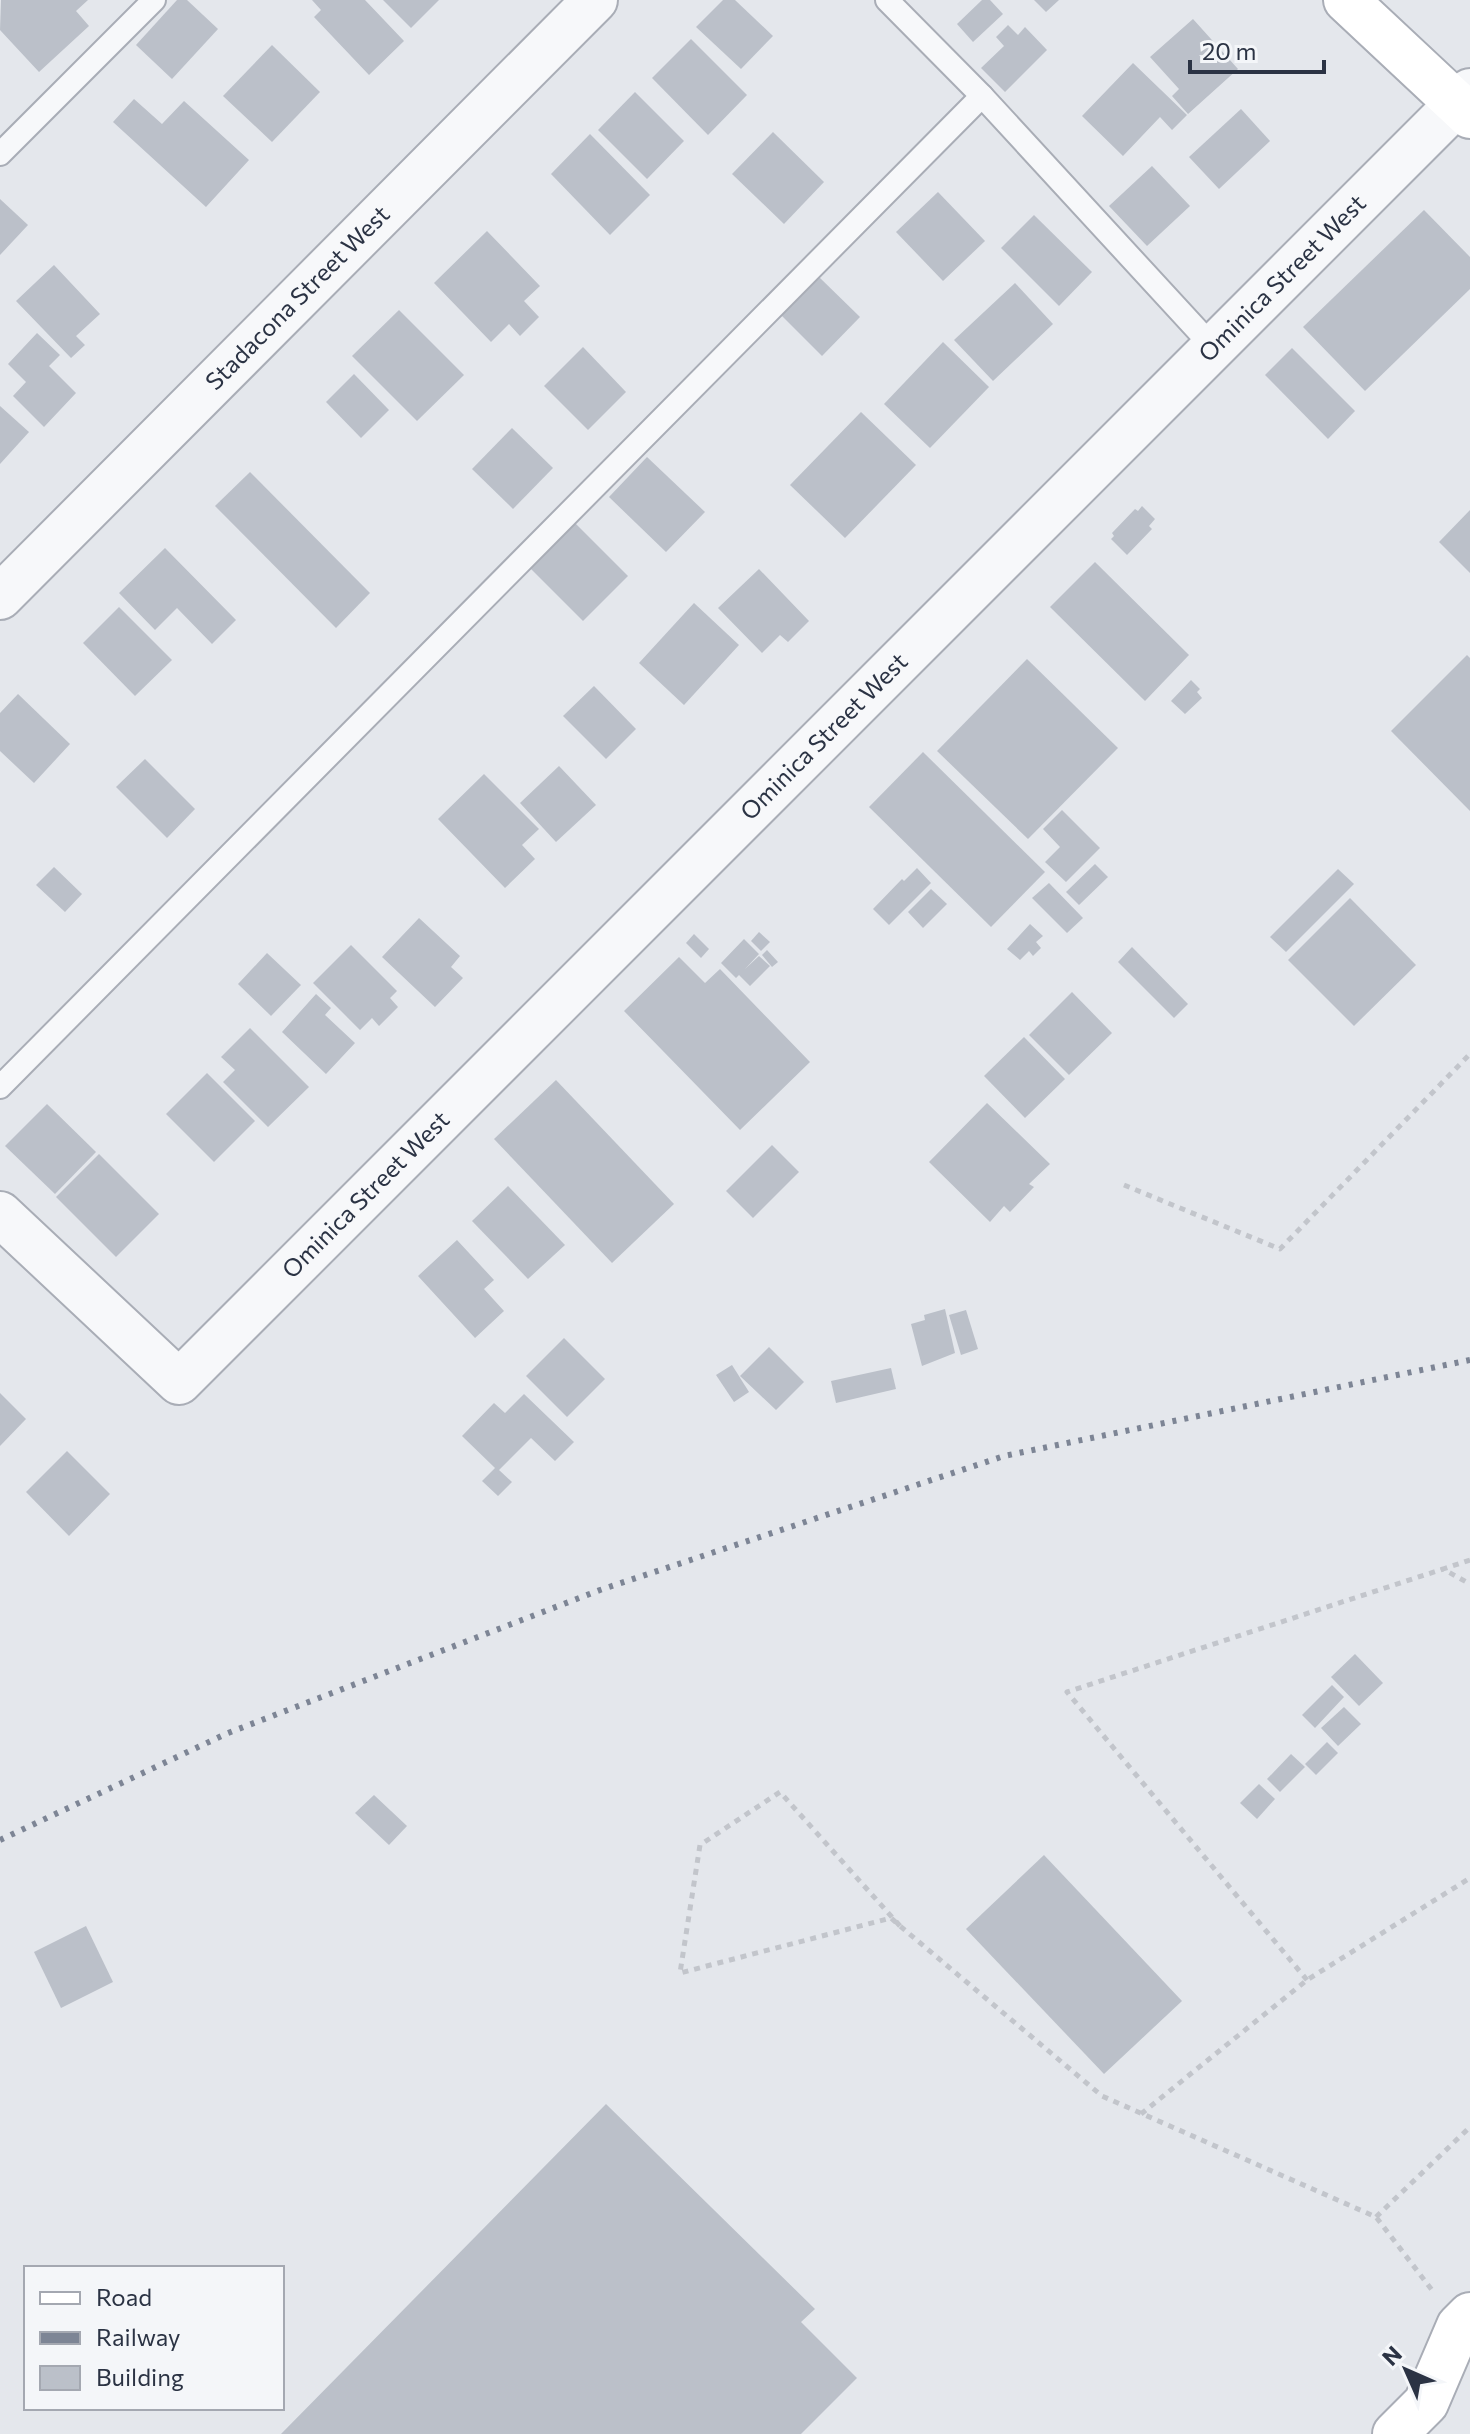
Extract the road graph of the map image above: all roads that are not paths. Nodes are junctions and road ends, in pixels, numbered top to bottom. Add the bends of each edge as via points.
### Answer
1 (154, 0) edge
2 (595, 0) edge
3 (887, 0) edge
4 (1346, 0) edge
5 (982, 96) junction
6 (1466, 104) edge
7 (0, 154) edge
8 (1213, 347) junction
9 (0, 597) edge
10 (0, 1087) edge
11 (0, 1214) edge
12 (1464, 2321) edge
13 (1470, 2381) edge
14 (1426, 2403) junction
15 (1395, 2434) edge

1 - 7 lane
2 - 9 street, Stadacona Street West
3 - 5 lane
4 - 6 main road
5 - 8 lane
5 - 10 lane
6 - 8 street, Ominica Street West
8 - 11 street, Ominica Street West via 179,1382
12 - 14 main road
13 - 14 main road
14 - 15 main road

